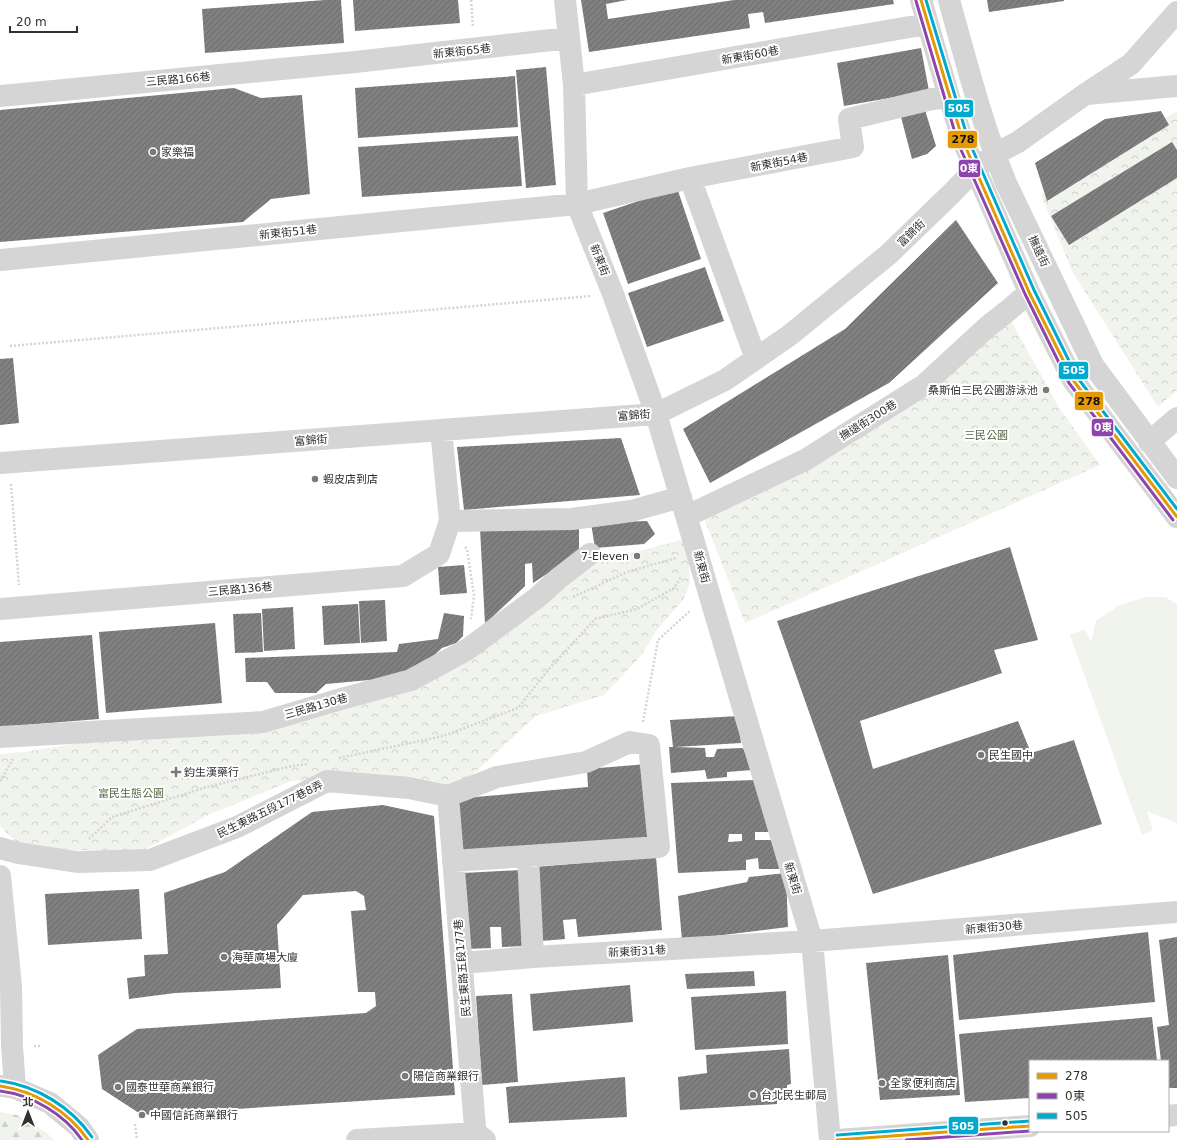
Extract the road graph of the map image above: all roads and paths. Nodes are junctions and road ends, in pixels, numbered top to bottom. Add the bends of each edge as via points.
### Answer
1 (565, 0) edge
2 (921, 0) edge
3 (949, 0) edge
4 (1177, 12) edge
5 (927, 24) junction
6 (569, 38) junction
7 (356, 62) joint
8 (574, 86) junction
9 (1177, 86) edge
10 (1084, 95) junction
11 (0, 96) edge
12 (949, 97) junction
13 (994, 154) junction
14 (975, 169) junction
15 (690, 178) junction
16 (577, 204) junction
17 (0, 260) edge
18 (1029, 292) junction
19 (613, 294) junction
20 (10, 346) dead end
21 (756, 359) junction
22 (656, 414) junction
23 (1177, 418) edge
24 (442, 430) junction
25 (1149, 442) junction
26 (5, 462) edge
27 (1177, 478) edge
28 (684, 506) junction
29 (1177, 517) edge
30 (448, 526) junction
31 (590, 554) dead end
32 (708, 593) junction
33 (11, 608) edge
34 (468, 649) junction
35 (0, 737) edge
36 (649, 745) junction
37 (448, 796) junction
38 (0, 848) edge
39 (528, 856) junction
40 (453, 861) junction
41 (0, 876) edge
42 (1177, 912) edge
43 (812, 941) junction
44 (533, 958) junction
45 (462, 963) junction
46 (8, 1087) edge
47 (135, 1124) dead end
48 (1029, 1126) edge
49 (479, 1138) edge
50 (88, 1140) edge
51 (137, 1140) edge
52 (357, 1140) edge
53 (830, 1140) edge
54 (837, 1140) edge

1 - 6 street, 新東街
2 - 5 street
3 - 13 street, 撫遠街
4 - 10 street, 富錦街 via 1131,64
5 - 8 street, 新東街60巷
5 - 12 street
6 - 7 street, 新東街65巷
6 - 8 street, 新東街
7 - 11 street, 三民路166巷
8 - 16 street, 新東街
9 - 10 street
10 - 13 street, 富錦街 via 1018,142
12 - 14 street
12 - 15 street, 新東街54巷 via 849,119 853,147
13 - 14 street, 富錦街
13 - 25 street, 撫遠街 via 1093,365
14 - 18 street
14 - 21 street, 富錦街 via 889,254 790,335
15 - 16 street, 新東街54巷
15 - 21 street
16 - 17 street, 新東街51巷
16 - 19 street, 新東街
18 - 28 street, 撫遠街300巷 via 924,385 805,460
18 - 29 street via 1074,380
19 - 20 path
19 - 22 street, 新東街
21 - 22 street, 富錦街 via 725,380
22 - 24 street, 富錦街
22 - 28 street, 新東街
23 - 25 street
24 - 26 street, 富錦街
24 - 30 street
25 - 27 street, 撫遠街
26 - 33 path
28 - 30 street, 撫遠街300巷 via 572,518
28 - 32 street, 新東街
30 - 33 street, 三民路136巷 via 439,554 403,576
30 - 34 path via 467,548 474,595
31 - 34 street, 三民路130巷
32 - 36 path via 658,640 642,726
32 - 43 street, 新東街
34 - 35 street, 三民路130巷 via 412,680 263,722
36 - 37 street via 630,742 586,762 497,777
36 - 39 street via 659,847
37 - 38 street, 民生東路五段177巷8弄 via 409,788 327,781 237,827 150,860 77,862
37 - 40 street, 民生東路五段177巷
39 - 40 street
39 - 44 street
40 - 45 street, 民生東路五段177巷
41 - 46 street via 11,986 12,1046
42 - 43 street, 新東街30巷
43 - 44 street, 新東街31巷
43 - 53 street, 新東街
44 - 45 street, 新東街31巷
45 - 49 street, 民生東路五段177巷
46 - 50 street via 50,1103 79,1127
47 - 51 path
48 - 54 street
49 - 52 street

